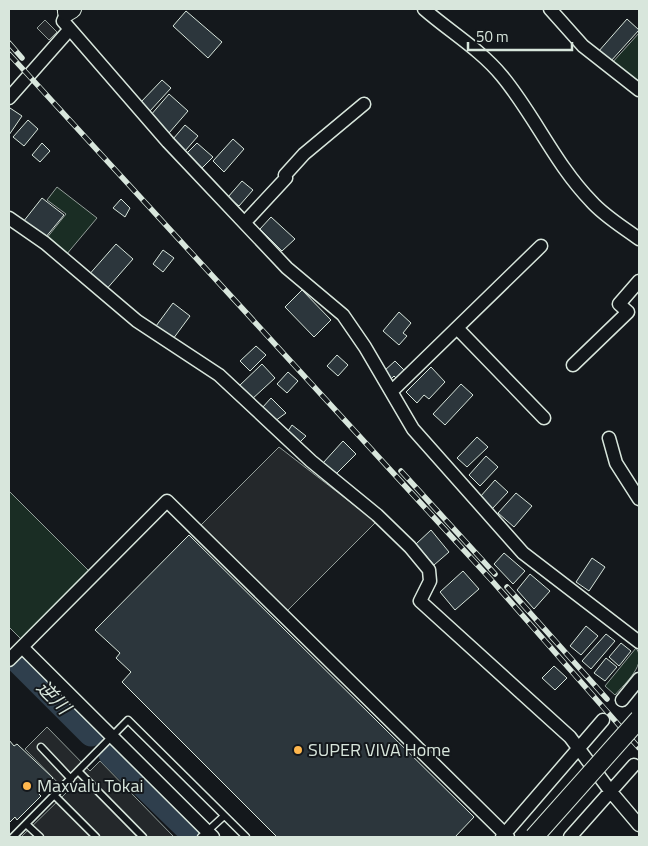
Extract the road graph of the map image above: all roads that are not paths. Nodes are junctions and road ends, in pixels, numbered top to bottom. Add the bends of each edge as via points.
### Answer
1 (424, 9) edge
2 (550, 9) edge
3 (68, 15) edge
4 (639, 90) edge
5 (11, 95) edge
6 (364, 104) dead end
7 (9, 218) edge
8 (246, 221) junction
9 (639, 239) edge
10 (541, 246) dead end
11 (639, 281) edge
12 (457, 328) junction
13 (574, 365) dead end
14 (392, 392) junction
15 (544, 418) dead end
16 (609, 438) dead end
17 (639, 499) edge
18 (638, 639) edge
19 (22, 647) junction
20 (9, 660) edge
21 (639, 679) edge
22 (622, 700) dead end
23 (639, 719) edge
24 (603, 720) dead end
25 (107, 741) junction
26 (41, 746) dead end
27 (578, 748) junction
28 (634, 765) dead end
29 (78, 771) junction
30 (71, 778) junction
31 (611, 792) junction
32 (54, 795) junction
33 (224, 816) junction
34 (26, 824) junction
35 (639, 825) edge
36 (207, 835) edge
37 (505, 836) edge
38 (13, 837) edge
39 (40, 837) edge
40 (96, 837) edge
41 (143, 837) edge
42 (246, 837) edge
43 (534, 837) edge
44 (570, 837) edge

1 - 9 street via 500,74 525,105 579,188 592,203
2 - 4 street via 583,46
3 - 5 street
3 - 8 street via 168,142
6 - 8 street via 304,154
7 - 27 street via 45,243 131,317 219,375 311,461 377,515 428,570 430,581 420,601 547,715
8 - 14 street via 301,281 343,316
10 - 12 street
11 - 13 street via 619,304 628,312
12 - 14 street
12 - 15 street
14 - 18 street via 413,429 523,553
16 - 17 street via 616,463
19 - 20 street
19 - 25 street
19 - 37 street via 167,502
21 - 22 street
23 - 43 street, bridge
24 - 27 street
25 - 29 lane
25 - 33 lane via 128,720
25 - 36 street
26 - 30 lane
27 - 31 street
27 - 37 street
28 - 31 street
29 - 30 lane
29 - 41 lane
30 - 32 lane
31 - 35 street
31 - 44 street
32 - 34 lane
32 - 40 lane
33 - 36 lane
33 - 42 lane
34 - 38 lane
34 - 39 lane

